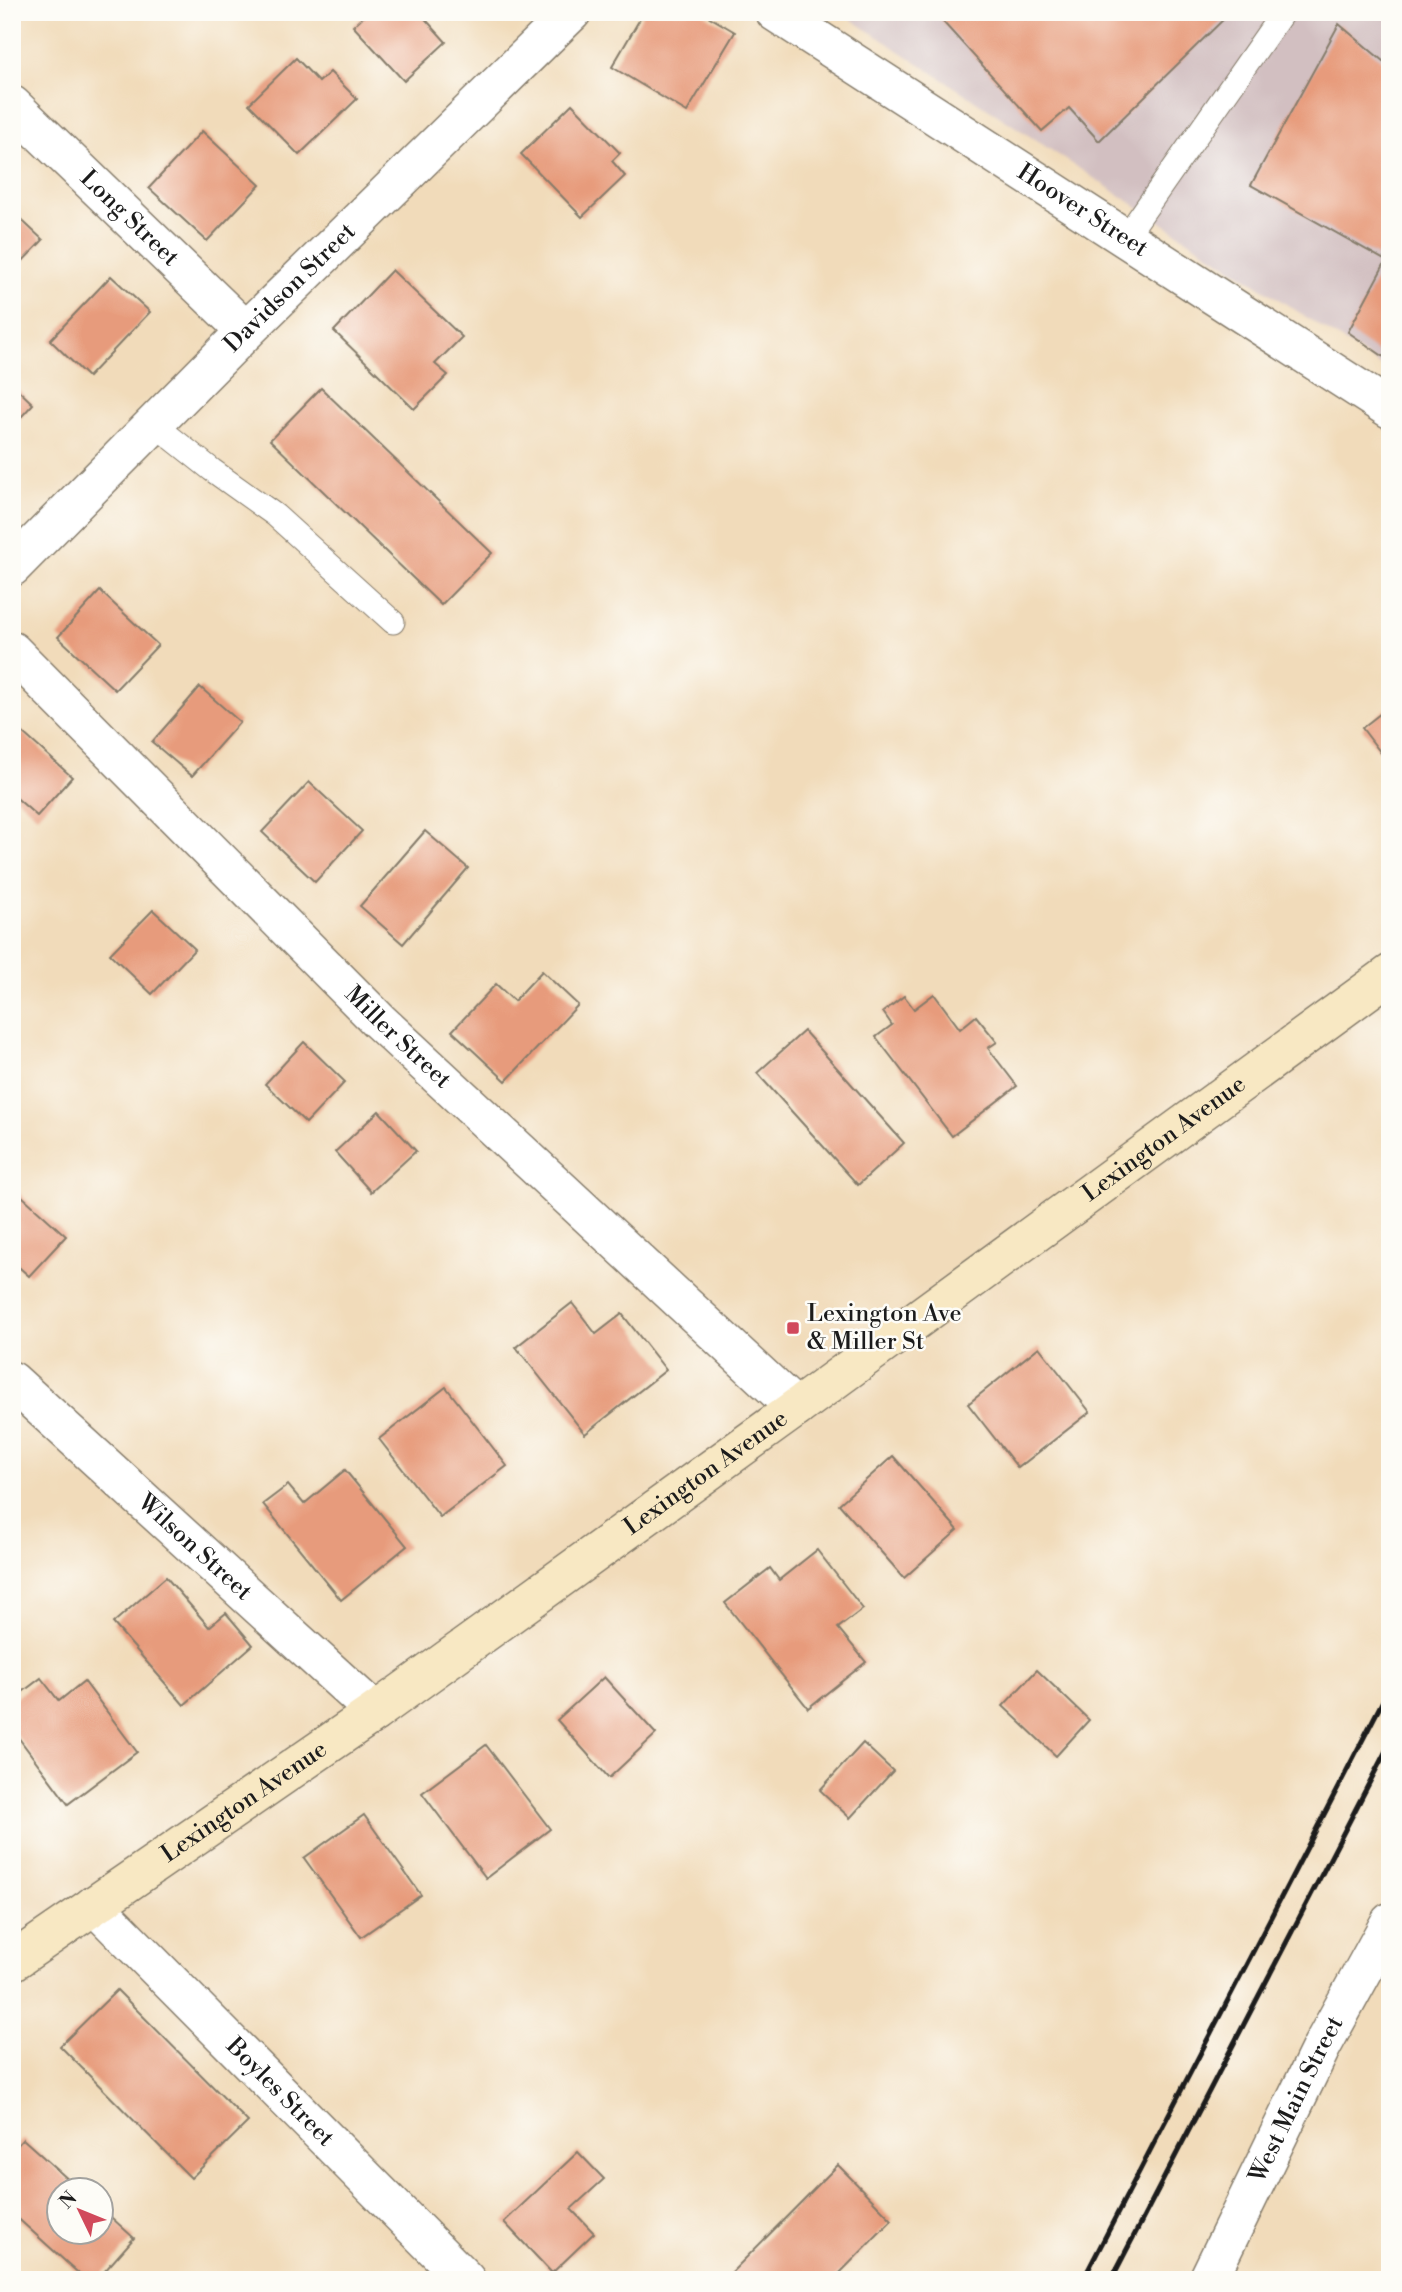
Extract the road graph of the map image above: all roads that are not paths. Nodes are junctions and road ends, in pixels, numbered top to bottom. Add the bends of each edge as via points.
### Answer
1 (572, 12) edge
2 (775, 12) edge
3 (1283, 12) edge
4 (12, 105) edge
5 (1125, 238) junction
6 (246, 331) junction
7 (1390, 409) edge
8 (154, 424) junction
9 (12, 567) edge
10 (393, 622) dead end
11 (12, 651) edge
12 (1390, 974) edge
13 (12, 1381) edge
14 (796, 1408) junction
15 (376, 1712) junction
16 (94, 1905) junction
17 (1390, 1922) edge
18 (12, 1962) edge
19 (466, 2280) edge
20 (1208, 2280) edge

1 - 6 street, Davidson Street
2 - 5 street, Hoover Street
3 - 5 lane
4 - 6 street, Long Street
5 - 7 street, Hoover Street
6 - 8 street, Davidson Street
8 - 9 street, Davidson Street
8 - 10 lane via 275,514
11 - 14 street, Miller Street via 379,1021
12 - 14 main road, Lexington Avenue
13 - 15 street, Wilson Street
14 - 15 main road, Lexington Avenue
15 - 16 main road, Lexington Avenue
16 - 18 main road, Lexington Avenue
16 - 19 street, Boyles Street
17 - 20 street, West Main Street via 1322,2046

